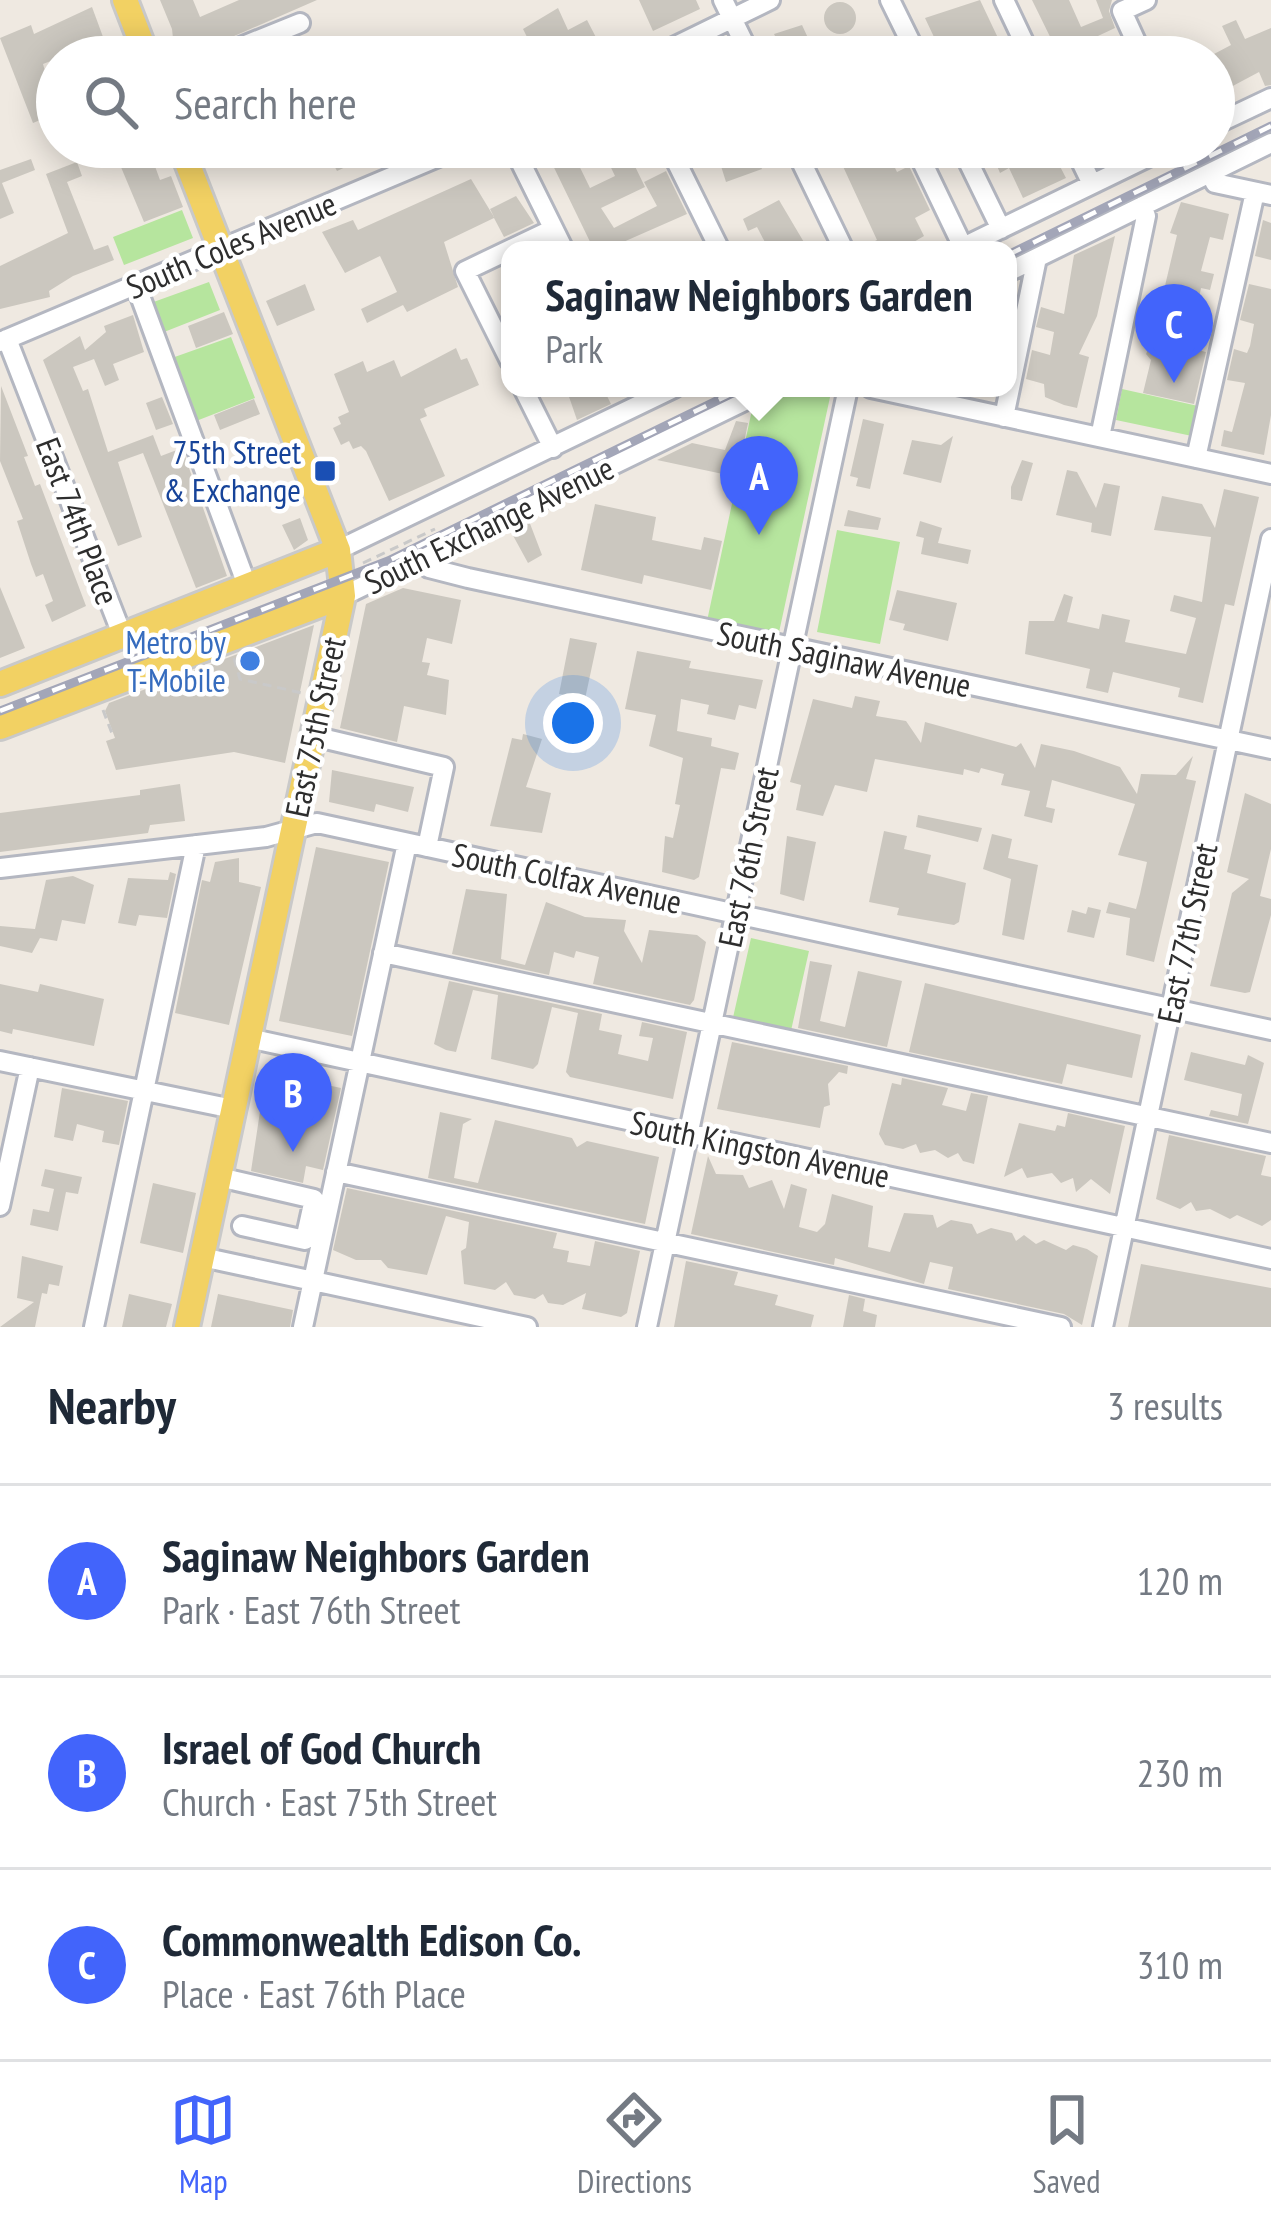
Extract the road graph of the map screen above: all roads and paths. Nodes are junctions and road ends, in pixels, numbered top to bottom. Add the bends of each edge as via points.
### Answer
1 (125, 0) edge
2 (723, 0) edge
3 (770, 0) edge
4 (890, 0) edge
5 (1004, 0) edge
6 (1146, 0) edge
7 (732, 19) junction
8 (300, 23) dead end
9 (139, 36) edge
10 (268, 36) edge
11 (697, 36) edge
12 (740, 36) edge
13 (907, 36) edge
14 (1021, 36) edge
15 (1134, 36) edge
16 (1271, 98) edge
17 (1235, 115) edge
18 (1271, 143) edge
19 (1235, 161) edge
20 (190, 168) edge
21 (413, 168) edge
22 (523, 168) edge
23 (679, 168) edge
24 (804, 168) edge
25 (924, 168) edge
26 (971, 168) edge
27 (1084, 168) edge
28 (1125, 168) edge
29 (1220, 168) edge
30 (1210, 173) junction
31 (1092, 184) junction
32 (1263, 194) edge
33 (1142, 206) junction
34 (1001, 229) junction
35 (554, 230) junction
36 (530, 241) edge
37 (559, 241) edge
38 (716, 241) edge
39 (840, 241) edge
40 (956, 241) edge
41 (976, 241) edge
42 (221, 251) junction
43 (501, 254) edge
44 (1036, 258) junction
45 (1017, 268) edge
46 (136, 286) junction
47 (4, 340) edge
48 (501, 344) edge
49 (1017, 352) edge
50 (528, 397) edge
51 (633, 397) edge
52 (753, 397) edge
53 (846, 397) edge
54 (925, 397) edge
55 (971, 397) edge
56 (1008, 397) edge
57 (969, 409) junction
58 (1004, 417) junction
59 (1100, 437) junction
60 (553, 448) junction
61 (1196, 458) junction
62 (1271, 474) edge
63 (435, 529) dead end
64 (1271, 539) edge
65 (338, 550) junction
66 (423, 558) junction
67 (363, 563) dead end
68 (248, 588) junction
69 (343, 596) junction
70 (123, 637) junction
71 (792, 648) junction
72 (232, 650) dead end
73 (0, 684) edge
74 (303, 693) dead end
75 (100, 700) dead end
76 (0, 728) edge
77 (113, 736) dead end
78 (313, 736) junction
79 (1228, 739) junction
80 (1271, 749) edge
81 (293, 829) junction
82 (196, 845) junction
83 (417, 845) junction
84 (0, 868) edge
85 (735, 914) junction
86 (383, 953) junction
87 (1171, 1008) junction
88 (712, 1024) junction
89 (1271, 1030) edge
90 (248, 1038) junction
91 (0, 1060) edge
92 (360, 1062) junction
93 (30, 1067) junction
94 (144, 1090) junction
95 (233, 1109) junction
96 (1148, 1116) junction
97 (688, 1133) junction
98 (1271, 1143) edge
99 (336, 1172) junction
100 (219, 1177) junction
101 (0, 1206) edge
102 (242, 1226) dead end
103 (1124, 1228) junction
104 (665, 1242) junction
105 (202, 1256) junction
106 (1271, 1259) edge
107 (313, 1281) junction
108 (94, 1327) edge
109 (187, 1327) edge
110 (303, 1327) edge
111 (527, 1327) edge
112 (647, 1327) edge
113 (1061, 1327) edge
114 (1103, 1327) edge

1 - 9 main road
2 - 7 street
3 - 7 street
4 - 13 street
5 - 14 street
6 - 15 street via 1122,10
7 - 11 street
7 - 12 street
8 - 10 street
16 - 17 street
18 - 19 street
20 - 42 main road, East 75th Street
21 - 42 street, South Coles Avenue
22 - 35 street
23 - 38 street
24 - 39 street
25 - 40 street
26 - 34 street
27 - 31 street
28 - 31 street
29 - 30 street
30 - 32 street via 1215,183
30 - 33 street
31 - 34 street
32 - 61 street
33 - 44 street
33 - 59 street
34 - 41 street
35 - 36 street
35 - 37 street
42 - 46 street, South Coles Avenue
42 - 65 main road, East 75th Street
43 - 48 street via 465,271
44 - 45 street
44 - 49 street
46 - 47 street, South Coles Avenue
46 - 68 street
47 - 70 street, East 74th Place
50 - 60 street
51 - 60 street, South Exchange Avenue
52 - 66 street, South Exchange Avenue
53 - 71 street, East 76th Street
54 - 57 street
55 - 57 street
56 - 58 street
57 - 58 street
58 - 59 street
59 - 61 street
60 - 65 street, South Exchange Avenue
61 - 62 street
63 - 67 path
64 - 79 street, East 77th Street
65 - 68 main road, South Exchange Avenue
65 - 69 main road, East 75th Street
66 - 69 street, South Exchange Avenue
66 - 71 street, South Saginaw Avenue via 429,568
68 - 70 main road, South Exchange Avenue
69 - 76 main road, South Exchange Avenue
69 - 78 main road, East 75th Street
70 - 73 main road, South Exchange Avenue
71 - 79 street, South Saginaw Avenue
71 - 85 street, East 76th Street
72 - 74 path via 240,680
75 - 77 path
78 - 81 main road, East 75th Street
78 - 83 street via 444,767
79 - 80 street, South Saginaw Avenue
79 - 87 street, East 77th Street
81 - 82 street, South Colfax Avenue
81 - 83 street, South Colfax Avenue via 316,823
81 - 90 main road, East 75th Street
82 - 84 street, South Colfax Avenue
82 - 94 street
83 - 85 street, South Colfax Avenue
83 - 86 street
85 - 87 street, South Colfax Avenue
85 - 88 street, East 76th Street
86 - 88 street
86 - 92 street
87 - 89 street, South Colfax Avenue
87 - 96 street, East 77th Street
88 - 96 street
88 - 97 street, East 76th Street
90 - 92 street, South Kingston Avenue
90 - 95 main road, East 75th Street
91 - 93 street
92 - 97 street, South Kingston Avenue
92 - 99 street
93 - 94 street
93 - 101 street
94 - 95 street
94 - 108 street
95 - 100 main road, East 75th Street
96 - 98 street
96 - 103 street, East 77th Street
97 - 103 street, South Kingston Avenue
97 - 104 street, East 76th Street
99 - 104 street
99 - 107 street
100 - 102 street via 314,1199 305,1240
100 - 105 main road, East 75th Street
103 - 106 street, South Kingston Avenue
103 - 114 street, East 77th Street
104 - 112 street, East 76th Street
104 - 113 street
105 - 107 street
105 - 109 main road, East 75th Street
107 - 110 street
107 - 111 street

